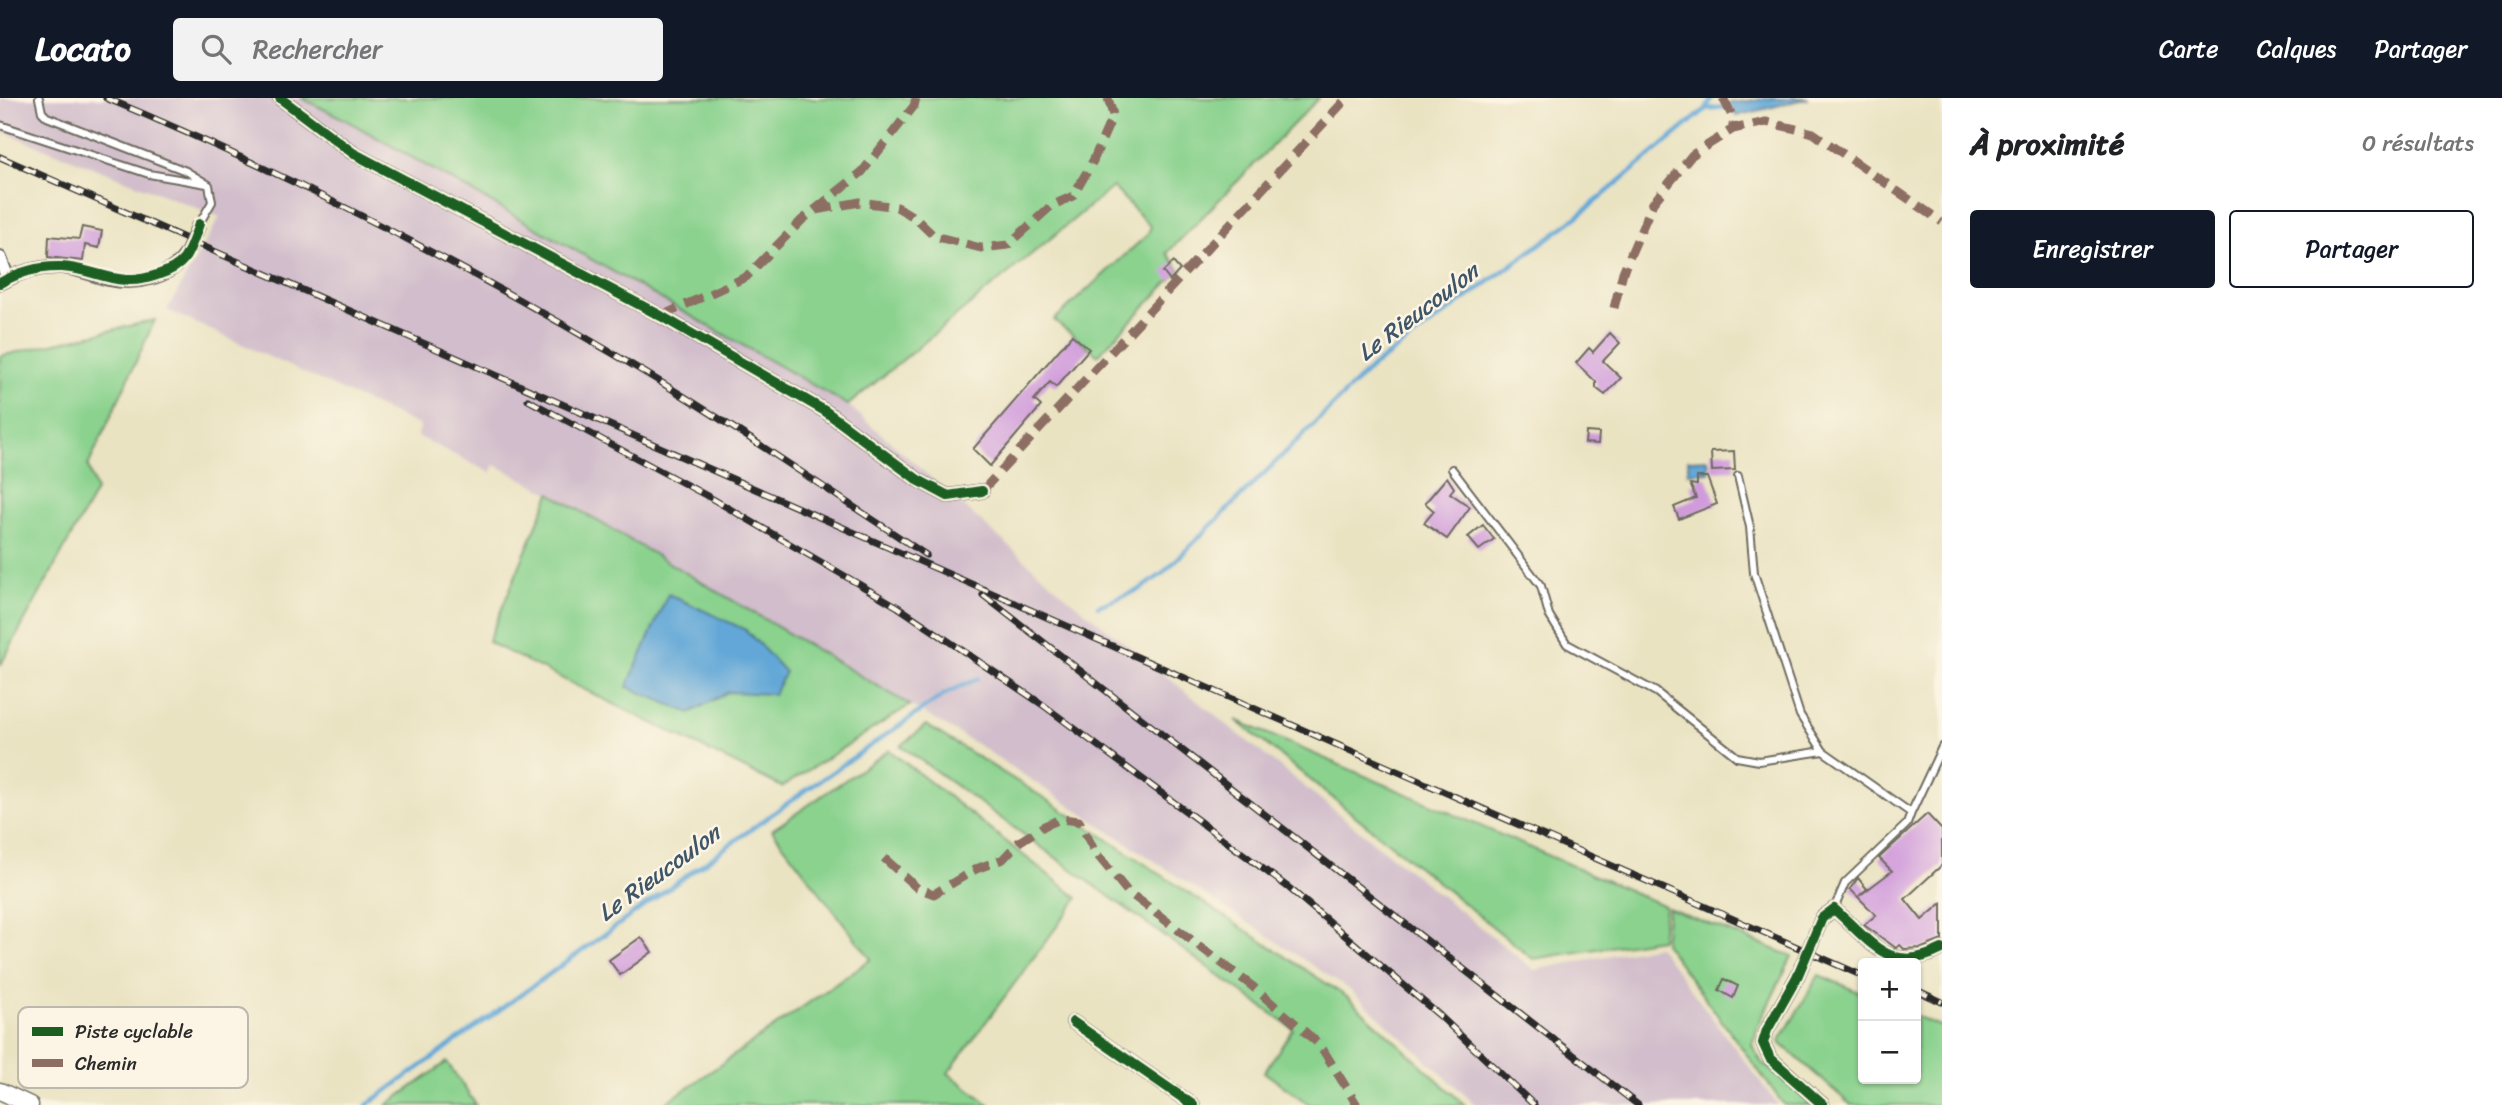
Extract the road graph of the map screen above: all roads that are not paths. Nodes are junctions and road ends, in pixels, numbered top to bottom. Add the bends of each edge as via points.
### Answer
1 (39, 98) edge
2 (280, 98) edge
3 (0, 125) edge
4 (209, 184) junction
5 (199, 224) joint
6 (0, 258) edge
7 (4, 281) edge
8 (1452, 469) dead end
9 (1738, 476) dead end
10 (982, 491) dead end
11 (1942, 747) edge
12 (1823, 751) junction
13 (1911, 813) junction
14 (1834, 909) junction
15 (1942, 949) edge
16 (1073, 1022) dead end
17 (0, 1091) edge
18 (30, 1105) edge
19 (1193, 1105) edge
20 (1823, 1105) edge

1 - 4 lane via 47,117
2 - 10 street via 353,153 661,316 825,411 918,480 948,496
3 - 4 lane via 149,174
4 - 5 lane via 212,202
5 - 7 street, bridge via 189,249 170,270 133,281 58,267 27,271
6 - 7 street
8 - 12 lane via 1541,586 1549,615 1567,644 1657,692 1737,757 1759,761
9 - 12 lane via 1750,527 1754,573 1800,715
11 - 13 lane
12 - 13 lane
13 - 14 lane via 1907,824 1845,883
14 - 15 street via 1882,951 1902,961 1921,960
14 - 20 street, bridge via 1822,918 1763,1043 1770,1058
16 - 19 street
17 - 18 street

